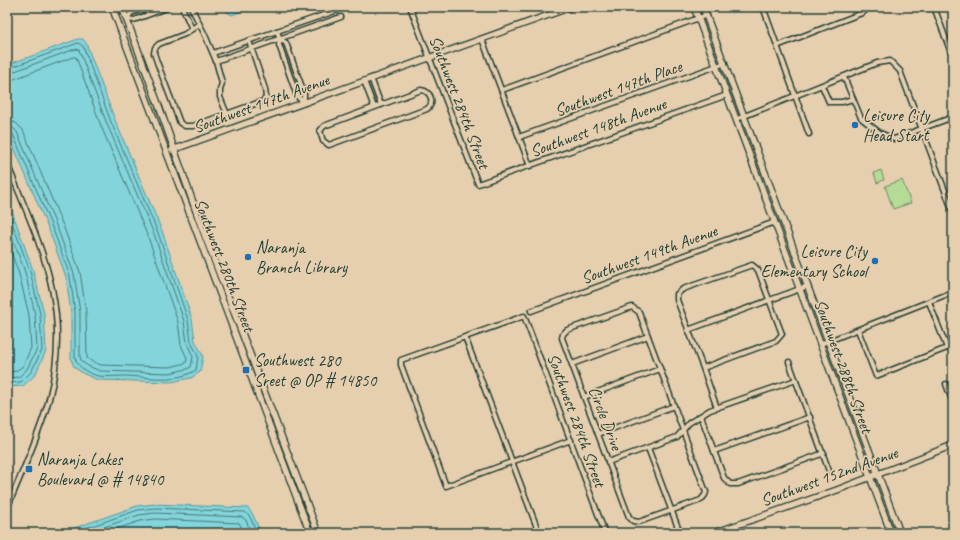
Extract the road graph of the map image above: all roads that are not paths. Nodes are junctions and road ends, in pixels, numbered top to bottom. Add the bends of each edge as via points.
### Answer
1 (112, 7) edge
2 (122, 7) edge
3 (147, 7) edge
4 (169, 7) edge
5 (182, 7) edge
6 (191, 7) edge
7 (410, 7) edge
8 (571, 7) edge
9 (694, 7) edge
10 (704, 7) edge
11 (870, 7) edge
12 (934, 7) edge
13 (763, 8) edge
14 (338, 10) dead end
15 (707, 15) junction
16 (340, 17) dead end
17 (699, 18) junction
18 (126, 19) junction
19 (118, 21) junction
20 (199, 24) junction
21 (192, 29) junction
22 (277, 31) junction
23 (280, 39) junction
24 (482, 39) junction
25 (249, 41) junction
26 (777, 46) junction
27 (252, 49) junction
28 (953, 53) edge
29 (213, 54) junction
30 (430, 58) junction
31 (216, 61) junction
32 (724, 63) junction
33 (716, 66) junction
34 (844, 77) junction
35 (371, 78) junction
36 (364, 81) junction
37 (822, 86) junction
38 (502, 90) junction
39 (727, 95) junction
40 (796, 96) junction
41 (853, 99) junction
42 (304, 103) junction
43 (381, 105) junction
44 (374, 107) junction
45 (160, 109) junction
46 (152, 112) junction
47 (227, 114) junction
48 (744, 116) junction
49 (953, 117) edge
50 (736, 119) junction
51 (922, 129) junction
52 (809, 134) dead end
53 (519, 137) junction
54 (174, 149) junction
55 (167, 152) junction
56 (7, 163) edge
57 (530, 166) junction
58 (478, 184) joint
59 (953, 212) edge
60 (775, 222) junction
61 (808, 286) junction
62 (800, 289) junction
63 (953, 292) edge
64 (770, 301) junction
65 (929, 302) junction
66 (531, 311) dead end
67 (238, 321) junction
68 (232, 324) junction
69 (688, 330) junction
70 (858, 330) junction
71 (648, 336) junction
72 (465, 337) junction
73 (828, 341) junction
74 (821, 344) junction
75 (253, 360) junction
76 (790, 362) dead end
77 (247, 364) junction
78 (572, 364) junction
79 (703, 368) junction
80 (660, 369) junction
81 (796, 380) junction
82 (946, 384) dead end
83 (584, 397) junction
84 (953, 403) edge
85 (674, 406) junction
86 (717, 408) junction
87 (271, 409) junction
88 (265, 412) junction
89 (701, 416) junction
90 (810, 417) junction
91 (683, 430) junction
92 (598, 434) junction
93 (571, 440) junction
94 (953, 444) edge
95 (648, 448) junction
96 (714, 451) junction
97 (824, 454) junction
98 (512, 462) junction
99 (608, 462) junction
100 (292, 463) junction
101 (285, 466) junction
102 (829, 471) dead end
103 (877, 474) junction
104 (870, 477) junction
105 (7, 509) edge
106 (671, 511) junction
107 (310, 533) edge
108 (317, 533) edge
109 (539, 533) edge
110 (605, 533) edge
111 (680, 533) edge
112 (714, 533) edge
113 (891, 533) edge
114 (900, 533) edge

1 - 19 street, Southwest 280th Street
2 - 18 street, Southwest 280th Street
3 - 18 street via 131,13
4 - 18 street via 134,20
5 - 21 street
6 - 20 street
7 - 30 street, Southwest 284th Street
8 - 24 street, Southwest 147th Avenue
9 - 17 street, Southwest 288th Street
10 - 15 street, Southwest 288th Street
11 - 26 street via 862,13
12 - 28 street
13 - 26 street
14 - 22 street
15 - 17 street
15 - 32 street, Southwest 288th Street
16 - 23 street
17 - 33 street, Southwest 288th Street
17 - 38 street
18 - 19 street
18 - 45 street, Southwest 280th Street
19 - 46 street, Southwest 280th Street
20 - 21 street
20 - 29 street
21 - 47 street via 158,44 154,54 180,123 192,126
22 - 23 street
22 - 25 street
23 - 27 street
23 - 42 street via 279,45 297,96
23 - 42 street via 286,43 304,93
24 - 30 street, Southwest 147th Avenue
24 - 38 street
25 - 27 street
25 - 29 street
26 - 40 street
27 - 31 street
27 - 47 street via 266,98
29 - 31 street
30 - 35 street, Southwest 147th Avenue
30 - 58 street, Southwest 284th Street
31 - 47 street via 222,83 220,97
32 - 33 street, Southwest 147th Place
32 - 48 street, Southwest 288th Street
33 - 39 street, Southwest 288th Street
33 - 53 street, Southwest 147th Place
34 - 37 street
34 - 41 street
34 - 51 street via 890,60 900,71
35 - 36 street, Southwest 147th Avenue
35 - 43 street
36 - 42 street, Southwest 147th Avenue
36 - 44 street
37 - 40 street
37 - 41 street via 829,102
38 - 53 street
39 - 50 street, Southwest 288th Street
39 - 57 street, Southwest 148th Avenue
40 - 48 street
40 - 52 street
41 - 51 street via 861,118 880,133 894,139
42 - 54 street, Southwest 147th Avenue
43 - 44 street
43 - 44 street via 421,90 429,93 432,102 427,109 329,145 323,141 320,131 324,126
45 - 46 street
45 - 54 street, Southwest 280th Street
46 - 55 street, Southwest 280th Street
48 - 50 street
48 - 61 street, Southwest 288th Street
49 - 51 street
50 - 60 street, Southwest 288th Street
51 - 59 street
53 - 57 street
54 - 55 street, Southwest 147th Avenue
54 - 67 street, Southwest 280th Street
55 - 68 street, Southwest 280th Street
56 - 105 street via 48,270 55,304 57,340 54,376 46,408
57 - 58 street, Southwest 148th Avenue
60 - 62 street, Southwest 288th Street
60 - 66 street, Southwest 149th Avenue
61 - 62 street
61 - 73 street, Southwest 288th Street
62 - 64 street
62 - 74 street, Southwest 288th Street
63 - 65 street
64 - 69 street
64 - 69 street via 758,270 752,265 683,289 677,300
64 - 79 street via 782,334 776,341
65 - 70 street
65 - 70 street via 947,348 876,376
67 - 68 street
67 - 75 street, Southwest 280th Street
68 - 77 street, Southwest 280th Street
69 - 79 street
70 - 73 street
71 - 78 street
71 - 78 street, Circle Drive via 639,312 635,308 629,308 564,332 562,340
71 - 80 street, Circle Drive
72 - 93 street, Southwest 284th Street via 524,316
72 - 98 street
72 - 98 street via 401,360 412,398 446,486
73 - 74 street
73 - 103 street, Southwest 288th Street
74 - 104 street, Southwest 288th Street
75 - 77 street
75 - 87 street, Southwest 280th Street
76 - 81 street
77 - 88 street, Southwest 280th Street
78 - 83 street, Circle Drive
79 - 86 street
80 - 83 street
80 - 85 street, Circle Drive
81 - 86 street
81 - 90 street
82 - 84 street
83 - 92 street, Circle Drive
85 - 91 street, Circle Drive
85 - 92 street
86 - 89 street
87 - 88 street
87 - 100 street, Southwest 280th Street
88 - 101 street, Southwest 280th Street
89 - 91 street
89 - 96 street
90 - 96 street
90 - 97 street
91 - 95 street via 677,437
91 - 106 street, Circle Drive via 706,495 701,500
92 - 99 street, Circle Drive
93 - 98 street
93 - 110 street, Southwest 284th Street
94 - 103 street, Southwest 152nd Avenue
95 - 99 street
95 - 106 street
96 - 97 street via 724,478 735,485
97 - 102 street
98 - 109 street
99 - 106 street, Circle Drive via 631,519 639,522
100 - 101 street
100 - 108 street, Southwest 280th Street
101 - 107 street, Southwest 280th Street
103 - 104 street, Southwest 152nd Avenue
103 - 114 street, Southwest 288th Street
104 - 112 street, Southwest 152nd Avenue
104 - 113 street, Southwest 288th Street
106 - 111 street

